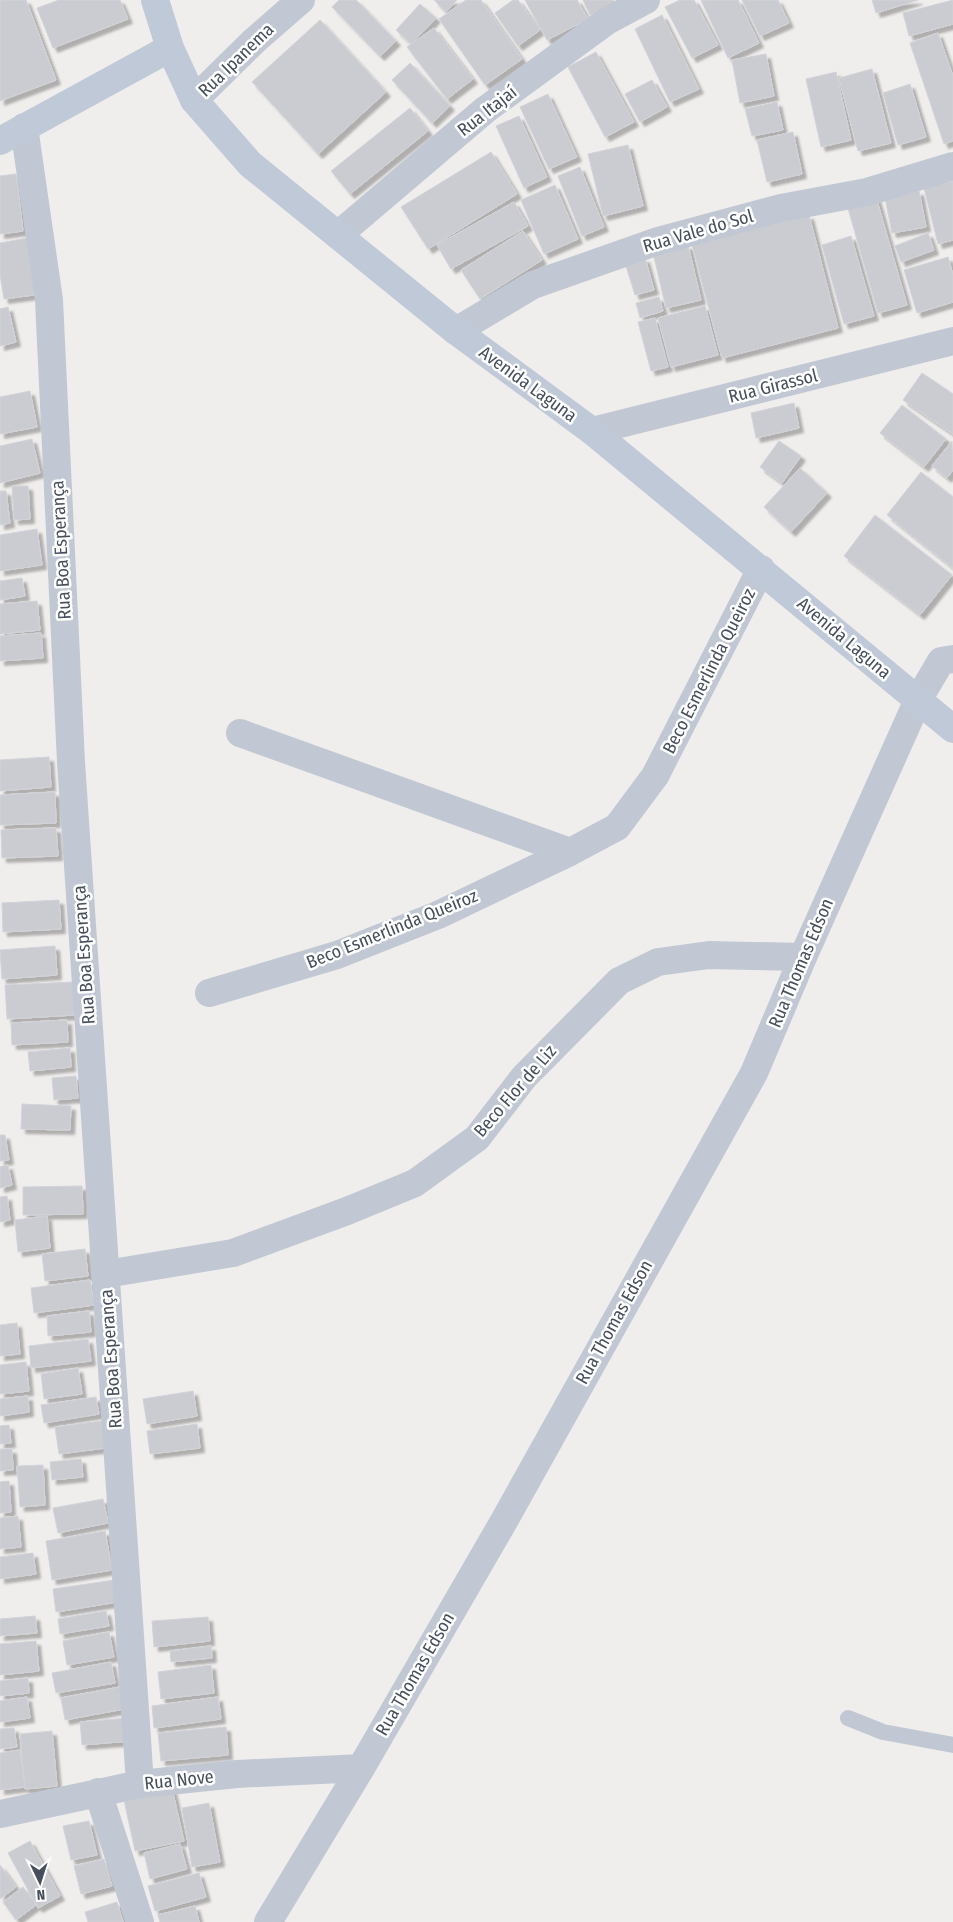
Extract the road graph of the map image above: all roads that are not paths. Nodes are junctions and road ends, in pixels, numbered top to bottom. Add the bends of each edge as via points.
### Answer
1 (155, 0) edge
2 (301, 0) edge
3 (646, 0) edge
4 (170, 48) junction
5 (194, 100) junction
6 (24, 127) junction
7 (0, 141) edge
8 (953, 166) edge
9 (338, 234) junction
10 (456, 331) junction
11 (953, 341) edge
12 (592, 431) junction
13 (762, 569) junction
14 (949, 653) edge
15 (918, 700) junction
16 (953, 729) edge
17 (240, 732) dead end
18 (570, 852) junction
19 (803, 957) junction
20 (209, 993) dead end
21 (106, 1274) junction
22 (848, 1718) dead end
23 (953, 1745) edge
24 (360, 1768) junction
25 (140, 1784) junction
26 (98, 1792) junction
27 (0, 1814) edge
28 (140, 1922) edge
29 (268, 1922) edge

1 - 4 main road, Avenida Laguna
2 - 5 street, Rua Ipanema
3 - 9 street, Rua Itajaí via 607,22 485,110
4 - 5 main road, Avenida Laguna
4 - 6 main road
5 - 9 main road, Avenida Laguna via 250,164
6 - 7 main road
6 - 21 street, Rua Boa Esperança via 49,300 71,762
8 - 10 street, Rua Vale do Sol via 867,192 780,208 658,241 533,286
9 - 10 main road, Avenida Laguna
10 - 12 main road, Avenida Laguna
11 - 12 street, Rua Girassol
12 - 13 main road, Avenida Laguna
13 - 15 main road, Avenida Laguna
13 - 18 street, Beco Esmerlinda Queiroz via 655,776 617,827
14 - 15 street, Rua Thomas Edson
15 - 16 main road, Avenida Laguna
15 - 19 street, Rua Thomas Edson
17 - 18 street
18 - 20 street, Beco Esmerlinda Queiroz via 438,914 338,955
19 - 21 street, Beco Flor de Liz via 709,955 658,962 619,982 524,1077 476,1138 415,1184 233,1253
19 - 24 street, Rua Thomas Edson via 754,1073 504,1521
21 - 25 street, Rua Boa Esperança
22 - 23 lane via 882,1732
24 - 25 street, Rua Nove via 237,1774
24 - 29 street, Rua Thomas Edson
25 - 26 street, Rua Nove
26 - 27 street, Rua Nove
26 - 28 street

